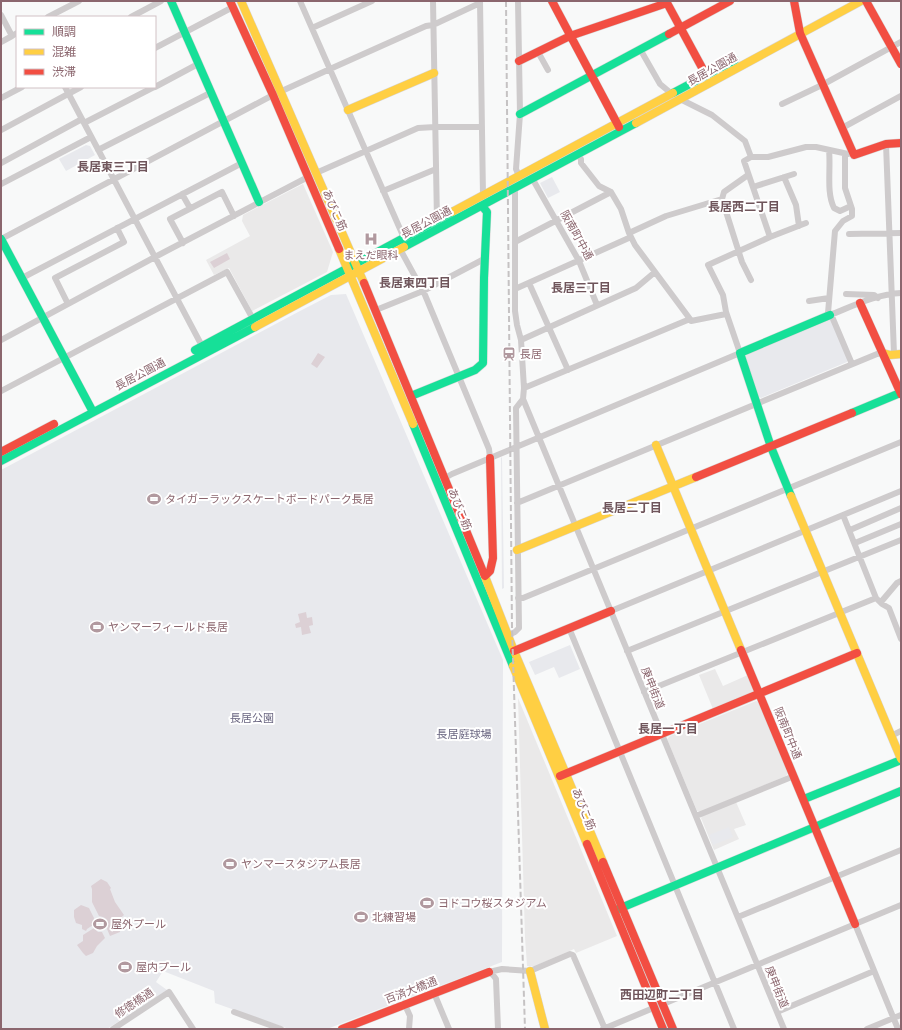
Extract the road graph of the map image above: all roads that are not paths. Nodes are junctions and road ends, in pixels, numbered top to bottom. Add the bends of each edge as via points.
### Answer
1 (79, 1) edge
2 (161, 1) edge
3 (171, 1) edge
4 (242, 1) edge
5 (300, 1) edge
6 (372, 1) edge
7 (433, 1) edge
8 (518, 1) edge
9 (552, 1) edge
10 (730, 1) edge
11 (794, 1) edge
12 (847, 1) edge
13 (861, 1) edge
14 (866, 1) edge
15 (480, 2) edge
16 (666, 2) edge
17 (232, 4) edge
18 (1, 15) edge
19 (50, 16) edge
20 (133, 16) edge
21 (433, 25) junction
22 (312, 28) junction
23 (680, 28) junction
24 (799, 30) junction
25 (184, 32) junction
26 (14, 35) edge
27 (570, 36) junction
28 (1, 42) edge
29 (901, 42) edge
30 (156, 47) edge
31 (892, 47) junction
32 (640, 49) junction
33 (538, 52) junction
34 (519, 61) junction
35 (198, 64) junction
36 (901, 64) edge
37 (330, 69) junction
38 (548, 70) dead end
39 (434, 73) junction
40 (591, 75) junction
41 (706, 75) junction
42 (822, 85) junction
43 (156, 86) edge
44 (20, 88) edge
45 (65, 88) edge
46 (79, 88) edge
47 (153, 88) edge
48 (281, 91) junction
49 (212, 92) junction
50 (68, 94) junction
51 (672, 94) junction
52 (273, 95) junction
53 (901, 96) edge
54 (1, 98) edge
55 (680, 99) junction
56 (782, 104) dead end
57 (348, 110) junction
58 (520, 114) junction
59 (83, 121) junction
60 (224, 121) junction
61 (435, 127) junction
62 (481, 127) junction
63 (620, 127) junction
64 (842, 128) junction
65 (1, 130) edge
66 (91, 137) junction
67 (901, 143) edge
68 (886, 144) junction
69 (98, 150) junction
70 (829, 150) junction
71 (366, 151) junction
72 (577, 154) junction
73 (845, 154) junction
74 (854, 155) junction
75 (751, 157) junction
76 (1, 163) edge
77 (242, 163) junction
78 (436, 169) junction
79 (316, 173) junction
80 (794, 174) dead end
81 (748, 175) junction
82 (519, 176) junction
83 (308, 177) junction
84 (784, 177) junction
85 (532, 178) junction
86 (114, 180) junction
87 (1, 184) edge
88 (515, 187) junction
89 (753, 187) junction
90 (383, 191) junction
91 (611, 192) junction
92 (182, 194) junction
93 (483, 196) junction
94 (722, 199) junction
95 (259, 202) junction
96 (482, 206) junction
97 (851, 206) junction
98 (190, 208) junction
99 (234, 216) junction
100 (135, 219) junction
101 (437, 221) junction
102 (556, 221) junction
103 (806, 223) dead end
104 (799, 226) junction
105 (117, 228) junction
106 (890, 233) junction
107 (901, 233) edge
108 (848, 234) dead end
109 (630, 235) junction
110 (770, 237) junction
111 (404, 238) junction
112 (1, 239) edge
113 (515, 242) junction
114 (183, 243) junction
115 (400, 249) junction
116 (739, 251) junction
117 (155, 257) junction
118 (486, 258) junction
119 (579, 261) junction
120 (357, 267) junction
121 (349, 272) junction
122 (655, 272) junction
123 (22, 278) junction
124 (751, 280) dead end
125 (529, 283) junction
126 (515, 289) junction
127 (423, 290) junction
128 (901, 293) edge
129 (846, 294) dead end
130 (892, 294) junction
131 (177, 298) junction
132 (829, 298) junction
133 (878, 298) junction
134 (809, 301) dead end
135 (860, 303) junction
136 (68, 304) junction
137 (597, 305) junction
138 (376, 310) junction
139 (727, 314) junction
140 (830, 315) junction
141 (43, 318) junction
142 (253, 319) junction
143 (690, 319) junction
144 (550, 327) junction
145 (1, 340) edge
146 (521, 340) junction
147 (202, 346) junction
148 (740, 353) junction
149 (883, 353) junction
150 (898, 354) edge
151 (64, 359) junction
152 (852, 364) junction
153 (568, 370) junction
154 (459, 376) junction
155 (524, 388) junction
156 (1, 391) edge
157 (901, 394) edge
158 (411, 396) junction
159 (523, 399) junction
160 (757, 403) junction
161 (91, 409) junction
162 (538, 438) junction
163 (901, 442) edge
164 (656, 445) junction
165 (771, 446) junction
166 (517, 447) junction
167 (1, 452) edge
168 (490, 458) junction
169 (1, 461) edge
170 (444, 478) junction
171 (558, 486) junction
172 (674, 487) junction
173 (788, 488) junction
174 (441, 490) junction
175 (901, 491) edge
176 (517, 503) junction
177 (901, 508) edge
178 (843, 515) junction
179 (901, 524) edge
180 (576, 527) junction
181 (691, 528) junction
182 (806, 530) junction
183 (850, 530) junction
184 (901, 540) edge
185 (855, 543) junction
186 (517, 550) junction
187 (860, 557) junction
188 (593, 569) junction
189 (708, 570) junction
190 (823, 572) junction
191 (485, 576) junction
192 (901, 581) edge
193 (518, 598) junction
194 (878, 600) junction
195 (611, 611) junction
196 (725, 612) junction
197 (840, 612) junction
198 (568, 628) junction
199 (508, 635) junction
200 (901, 638) edge
201 (514, 650) junction
202 (628, 651) junction
203 (743, 652) junction
204 (857, 653) junction
205 (644, 692) junction
206 (760, 694) junction
207 (901, 732) edge
208 (662, 734) junction
209 (891, 736) junction
210 (619, 751) junction
211 (901, 760) edge
212 (562, 775) junction
213 (794, 776) junction
214 (901, 791) edge
215 (804, 800) junction
216 (696, 816) junction
217 (815, 826) junction
218 (901, 850) edge
219 (717, 867) junction
220 (836, 877) junction
221 (675, 885) junction
222 (901, 905) edge
223 (618, 908) junction
224 (738, 917) junction
225 (855, 924) junction
226 (757, 964) junction
227 (530, 971) junction
228 (874, 971) junction
229 (489, 972) junction
230 (715, 982) junction
231 (434, 993) junction
232 (406, 1004) junction
233 (658, 1006) junction
234 (234, 1012) dead end
235 (777, 1012) junction
236 (901, 1015) edge
237 (893, 1018) junction
238 (361, 1025) edge
239 (113, 1029) edge
240 (193, 1029) edge
241 (281, 1029) edge
242 (342, 1029) edge
243 (409, 1029) edge
244 (449, 1029) edge
245 (498, 1029) edge
246 (544, 1029) edge
247 (604, 1029) edge
248 (663, 1029) edge
249 (673, 1029) edge
250 (734, 1029) edge
251 (784, 1029) edge
252 (867, 1029) edge
253 (898, 1029) edge

1 - 19 street
2 - 20 street
3 - 25 main road
4 - 48 main road, あびこ筋
5 - 22 street
6 - 22 street
7 - 21 street
8 - 34 street
9 - 27 main road
10 - 23 main road
11 - 24 main road
12 - 24 main road, 長居公園通
13 - 24 main road, 長居公園通
14 - 31 main road
15 - 21 street
15 - 62 street
16 - 23 main road
16 - 27 main road
17 - 25 street
17 - 52 main road, あびこ筋
18 - 26 street
21 - 37 street
21 - 39 street
22 - 37 street
23 - 32 main road
23 - 41 main road
24 - 41 main road, 長居公園通
24 - 42 main road
24 - 55 main road, 長居公園通
25 - 30 street
25 - 35 main road
26 - 28 street
27 - 33 main road
27 - 40 main road
29 - 31 street
31 - 36 main road
31 - 42 street
32 - 40 main road
32 - 51 street via 660,84
33 - 34 main road
33 - 38 street
34 - 58 street
35 - 43 street
35 - 49 main road
37 - 48 street
37 - 57 street
39 - 57 main road
39 - 61 street
40 - 58 main road
40 - 63 main road
41 - 51 main road, 長居公園通
42 - 56 street
42 - 64 main road
44 - 54 street
45 - 50 street
46 - 50 street
47 - 59 street
48 - 52 street
48 - 79 main road, あびこ筋
49 - 60 main road
49 - 69 street
50 - 59 street
50 - 65 street
51 - 63 main road, 長居公園通
52 - 60 street
52 - 83 main road, あびこ筋
53 - 64 street
55 - 63 main road, 長居公園通
55 - 75 street via 712,115 745,141
57 - 71 street
58 - 82 street via 516,169
59 - 66 street
59 - 76 street
60 - 77 main road
60 - 86 street
61 - 62 street
61 - 71 street via 418,128
61 - 78 street
62 - 93 street
63 - 72 main road, 長居公園通
63 - 82 main road, 長居公園通
64 - 74 main road
66 - 69 street
66 - 87 street
67 - 68 main road
68 - 74 main road
68 - 106 street
69 - 86 street
70 - 73 street
70 - 75 street via 806,147 768,157
70 - 97 street via 831,202 834,208 840,211
71 - 79 street
71 - 90 street
72 - 85 main road, 長居公園通
72 - 91 street via 595,182
73 - 74 street
73 - 97 street via 845,188
75 - 81 street via 744,161
77 - 92 street
77 - 95 main road
78 - 90 street
78 - 101 street
79 - 120 main road, あびこ筋
80 - 84 street
81 - 89 street
81 - 94 street via 724,192
82 - 93 main road, 長居公園通
83 - 95 street
83 - 121 main road, あびこ筋
84 - 89 street
84 - 104 street via 796,205
85 - 88 main road, 長居公園通
85 - 102 street, 阪南町中通
86 - 100 street
86 - 112 street
88 - 96 main road, 長居公園通
88 - 113 street
89 - 110 street
90 - 111 street
91 - 102 street
91 - 109 street via 621,209
92 - 98 street
92 - 100 street
93 - 101 main road, 長居公園通
94 - 109 street via 666,216
94 - 116 street
95 - 99 street
96 - 115 main road, 長居公園通
96 - 118 main road via 487,212
97 - 132 street via 852,216 843,221 835,231
98 - 99 street via 222,192
98 - 114 street via 170,219
99 - 114 street
100 - 105 street
100 - 117 street
101 - 111 main road, 長居公園通
102 - 113 street
102 - 119 street, 阪南町中通
103 - 104 street
104 - 110 street
105 - 123 street
105 - 136 street via 124,242 55,278
106 - 107 street
106 - 108 street
106 - 130 street
109 - 119 street
109 - 122 street
110 - 116 street
111 - 120 main road, 長居公園通
112 - 123 main road
113 - 126 street
114 - 117 street
115 - 120 main road, 長居公園通
115 - 127 street
116 - 124 street
116 - 139 street via 708,265 723,295
117 - 131 street
117 - 136 street
118 - 127 street
118 - 154 main road via 483,363 479,368
119 - 125 street
119 - 137 street, 阪南町中通
120 - 121 main road, 長居公園通
120 - 138 main road, あびこ筋
121 - 142 main road, 長居公園通
121 - 161 main road, 長居公園通
121 - 174 main road, あびこ筋
122 - 137 street via 636,288
122 - 143 street
123 - 141 main road
125 - 126 street
125 - 144 street
126 - 146 street via 517,325
127 - 138 street
127 - 154 street
128 - 130 street
129 - 133 street via 874,295
130 - 133 street
130 - 150 street
131 - 142 street via 228,272
131 - 147 street
131 - 151 street
132 - 134 street
132 - 140 street
133 - 135 street
135 - 140 street
135 - 149 main road
136 - 141 street
137 - 144 street
138 - 158 main road, あびこ筋
139 - 143 street via 692,321
139 - 148 street
140 - 148 main road
140 - 152 street
141 - 145 street
141 - 151 main road
142 - 147 main road, 長居公園通
143 - 153 street
144 - 146 street
144 - 153 street
146 - 155 street
147 - 161 main road, 長居公園通
148 - 160 main road
148 - 162 street
149 - 150 main road
149 - 152 street
149 - 157 main road
151 - 156 street
151 - 161 main road
152 - 160 street
153 - 155 street
154 - 158 main road
154 - 168 street via 489,449
155 - 159 street
157 - 165 main road
158 - 170 main road, あびこ筋
159 - 162 street, 庚申街道
159 - 166 street via 516,408
160 - 164 street
160 - 165 main road
161 - 167 main road, 長居公園通
161 - 169 main road, 長居公園通
162 - 166 street
162 - 171 street, 庚申街道
163 - 173 street
164 - 171 street
164 - 172 main road, 阪南町中通
165 - 172 main road
165 - 173 main road
166 - 168 street
166 - 176 street
168 - 170 street
168 - 191 main road via 493,558 490,571
170 - 174 street
170 - 191 main road, あびこ筋
171 - 176 street
171 - 180 street, 庚申街道
172 - 180 main road
172 - 181 main road, 阪南町中通
173 - 181 street
173 - 182 main road
174 - 212 main road, あびこ筋
175 - 178 street
176 - 186 street
177 - 183 street
178 - 182 street
178 - 183 street
179 - 185 street
180 - 186 main road
180 - 188 street, 庚申街道
181 - 188 street
181 - 189 main road, 阪南町中通
182 - 189 street
182 - 190 main road
183 - 185 street
184 - 187 street
185 - 187 street
186 - 193 street
187 - 190 street
187 - 194 street
188 - 193 street
188 - 195 street, 庚申街道
189 - 195 street
189 - 196 main road, 阪南町中通
190 - 196 street
190 - 197 main road
191 - 199 main road, あびこ筋
192 - 194 street
193 - 199 street via 519,628
194 - 197 street
194 - 200 street via 889,608
195 - 198 main road
195 - 202 street, 庚申街道
196 - 202 street
196 - 203 main road, 阪南町中通
197 - 203 street
197 - 204 main road
198 - 201 main road
198 - 210 street
199 - 201 main road, あびこ筋
201 - 212 main road, あびこ筋
202 - 205 street, 庚申街道
203 - 205 street
203 - 206 main road, 阪南町中通
204 - 206 main road
204 - 209 main road
205 - 208 street, 庚申街道
206 - 208 main road
206 - 213 main road, 阪南町中通
207 - 209 street
208 - 210 main road
208 - 216 street, 庚申街道
209 - 211 main road
210 - 212 main road
210 - 221 street
211 - 215 main road
212 - 223 main road, あびこ筋
213 - 215 main road, 阪南町中通
213 - 216 street
214 - 217 main road
215 - 217 main road, 阪南町中通
216 - 219 street, 庚申街道
217 - 219 main road
217 - 220 main road, 阪南町中通
218 - 220 street
219 - 221 main road
219 - 224 street, 庚申街道
220 - 224 street
220 - 225 main road, 阪南町中通
221 - 223 main road
221 - 230 street
222 - 225 street
223 - 233 main road, あびこ筋
224 - 226 street, 庚申街道
225 - 226 street
225 - 228 street, 阪南町中通
226 - 230 street
226 - 235 street, 庚申街道
227 - 229 street via 502,969
227 - 246 main road
227 - 247 street via 573,955
228 - 235 street
228 - 237 street, 阪南町中通
229 - 231 main road, 百済大橋通
229 - 245 street via 496,979
230 - 233 street
230 - 250 street
231 - 232 main road, 百済大橋通
231 - 244 street
232 - 238 main road, 百済大橋通
232 - 243 street via 410,1016
233 - 247 street
233 - 248 main road, あびこ筋
233 - 249 main road, あびこ筋
234 - 241 street
235 - 251 street, 庚申街道
236 - 237 street
237 - 252 street
237 - 253 street, 阪南町中通
238 - 242 main road, 百済大橋通
239 - 240 street, 修徳橋通 via 169,992

